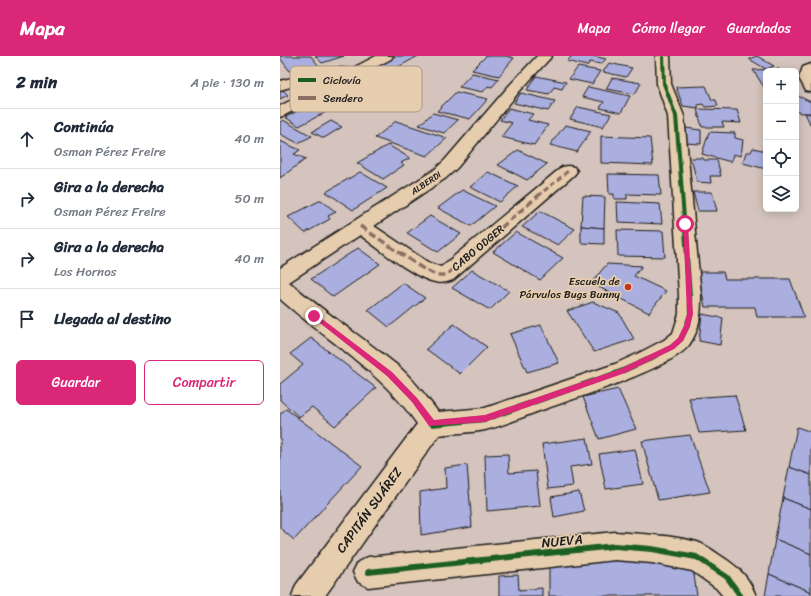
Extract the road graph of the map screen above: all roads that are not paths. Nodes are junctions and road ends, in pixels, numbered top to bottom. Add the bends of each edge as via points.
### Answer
1 (386, 56) edge
2 (545, 56) edge
3 (662, 56) edge
4 (367, 66) edge
5 (811, 68) edge
6 (290, 83) edge
7 (280, 86) edge
8 (811, 88) edge
9 (290, 107) edge
10 (280, 112) edge
11 (568, 171) dead end
12 (360, 226) junction
13 (280, 278) edge
14 (280, 287) edge
15 (432, 424) junction
16 (368, 572) dead end
17 (307, 596) edge
18 (741, 596) edge

1 - 4 street
2 - 12 street, ALBERDI via 451,164 440,174
3 - 15 street via 664,84 676,116 690,295 690,314 680,339 672,347 622,371 485,419
5 - 8 street via 805,76
6 - 7 street
9 - 10 street
11 - 12 street, CABO ODGER via 446,275 436,275 422,268
12 - 13 street, ALBERDI
14 - 15 street via 390,374 415,400
15 - 17 street, CAPITÁN SUÁREZ
16 - 18 street, NUEVA via 615,546 652,549 698,558 727,576

